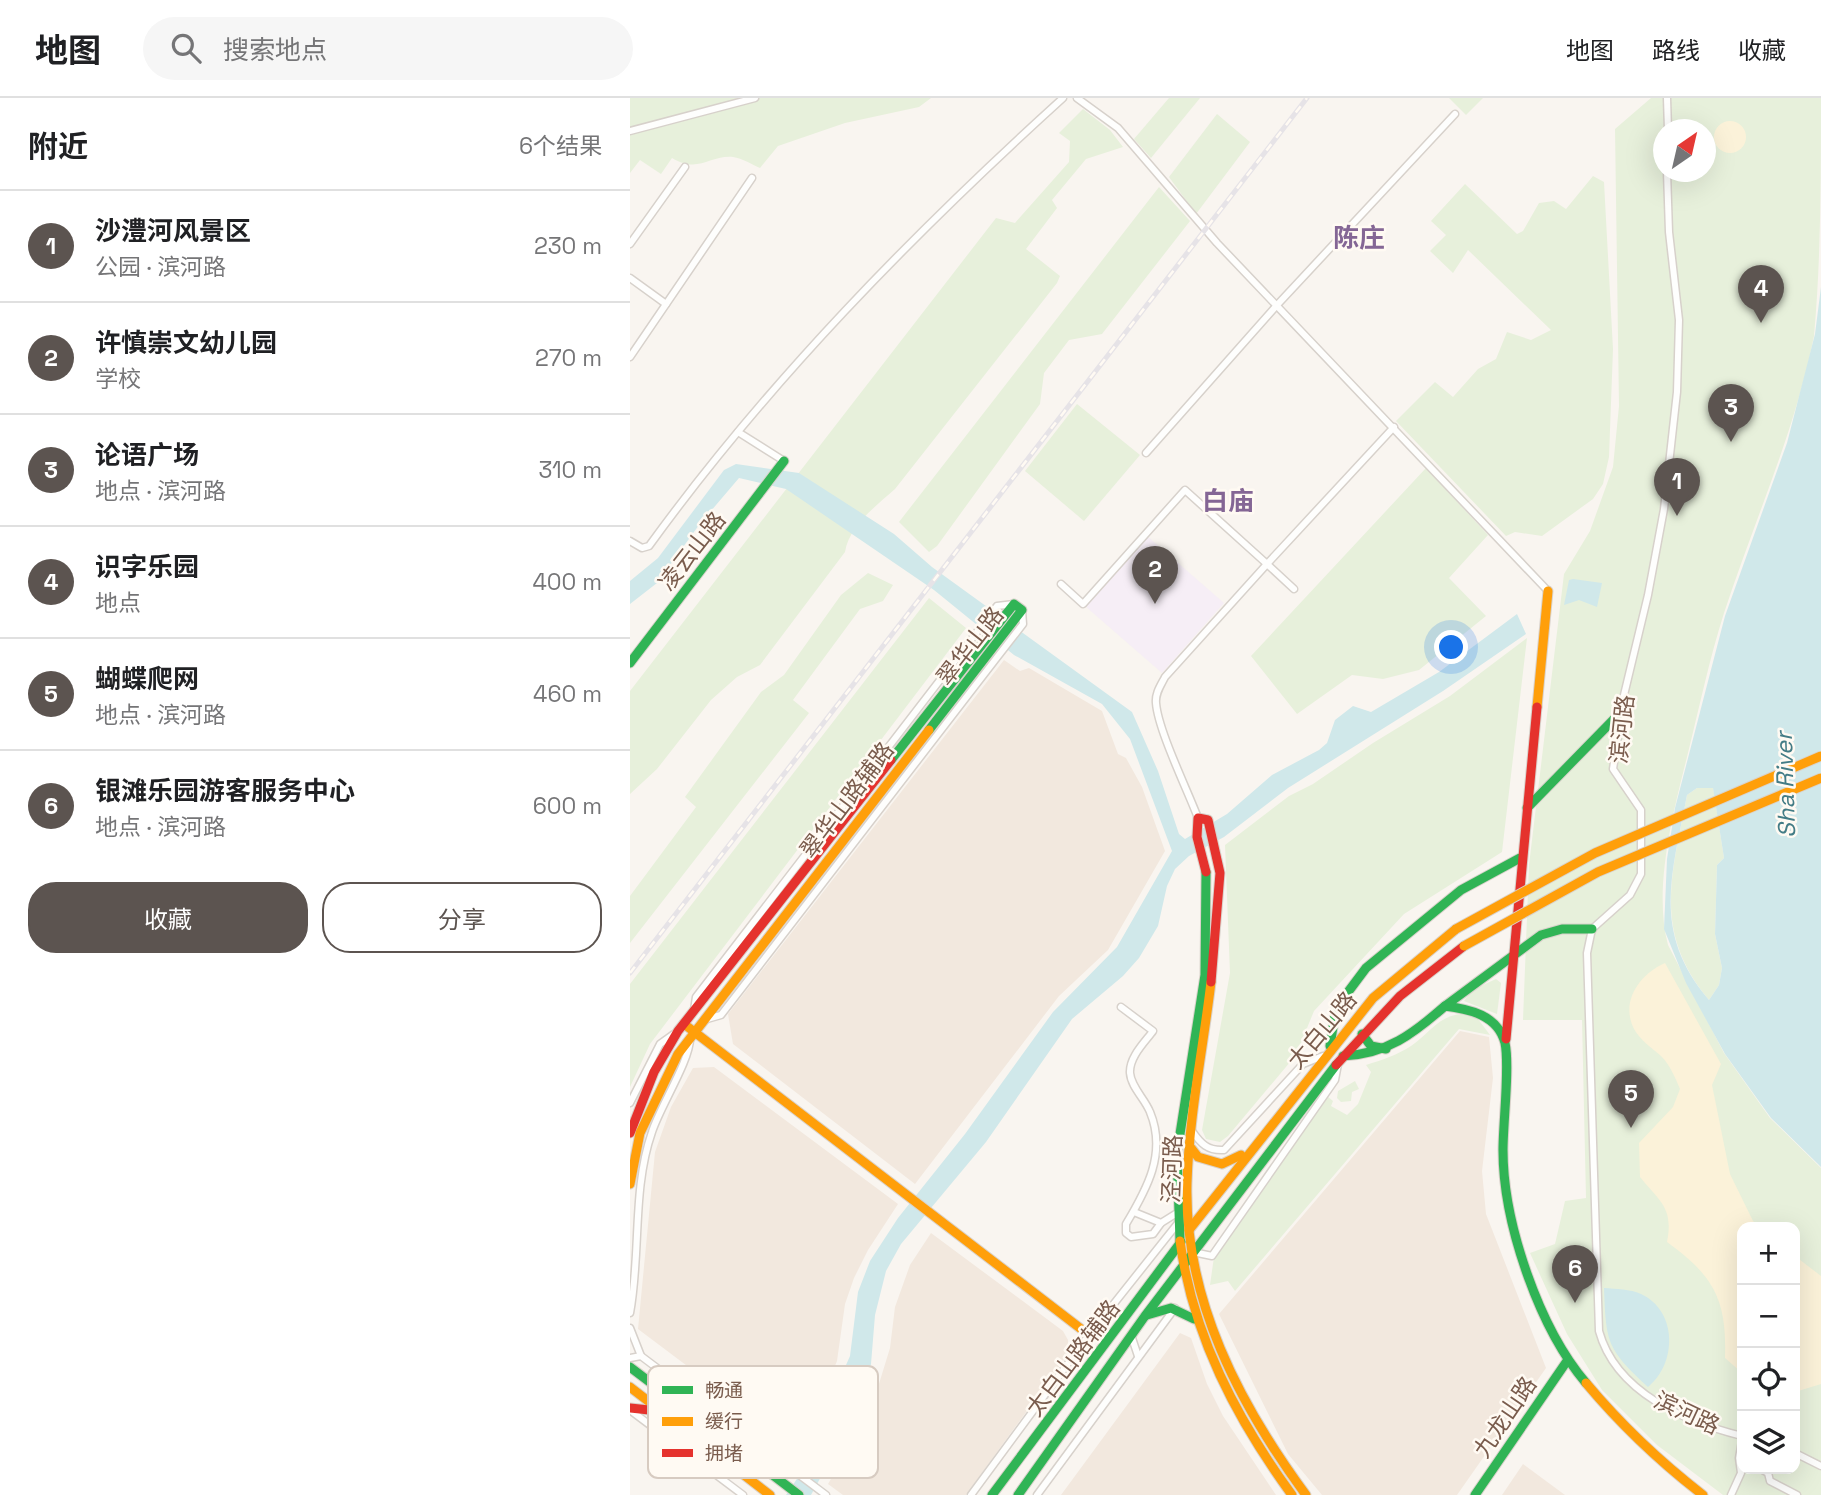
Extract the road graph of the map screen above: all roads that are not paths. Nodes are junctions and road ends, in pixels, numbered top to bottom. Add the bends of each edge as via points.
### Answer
1 (755, 98) edge
2 (1063, 98) edge
3 (1077, 98) edge
4 (1667, 98) edge
5 (1455, 114) dead end
6 (1668, 119) edge
7 (630, 131) edge
8 (685, 167) dead end
9 (752, 178) dead end
10 (1667, 182) edge
11 (630, 244) edge
12 (630, 278) edge
13 (666, 304) junction
14 (1278, 304) junction
15 (630, 357) edge
16 (1394, 427) junction
17 (738, 432) junction
18 (1146, 453) dead end
19 (783, 462) joint
20 (630, 541) edge
21 (1267, 565) junction
22 (1061, 584) dead end
23 (1294, 589) dead end
24 (1548, 590) joint
25 (1017, 614) junction
26 (989, 653) junction
27 (630, 663) edge
28 (1621, 712) junction
29 (1821, 756) edge
30 (1821, 778) edge
31 (1527, 808) junction
32 (1200, 821) junction
33 (1520, 858) junction
34 (1592, 929) junction
35 (1512, 956) junction
36 (1445, 1006) junction
37 (1121, 1007) dead end
38 (694, 1012) junction
39 (681, 1028) junction
40 (1362, 1034) junction
41 (693, 1035) junction
42 (1505, 1044) junction
43 (1330, 1047) junction
44 (1386, 1049) junction
45 (1323, 1056) junction
46 (1340, 1059) junction
47 (630, 1103) edge
48 (1192, 1131) junction
49 (630, 1133) edge
50 (1253, 1145) junction
51 (1191, 1148) junction
52 (630, 1184) edge
53 (1133, 1212) junction
54 (1178, 1218) junction
55 (1161, 1223) junction
56 (1191, 1228) junction
57 (1179, 1244) junction
58 (1193, 1252) junction
59 (1182, 1266) junction
60 (1175, 1308) junction
61 (630, 1313) edge
62 (1145, 1316) junction
63 (1104, 1317) junction
64 (1123, 1318) junction
65 (1196, 1322) junction
66 (630, 1328) edge
67 (1089, 1335) junction
68 (1131, 1335) junction
69 (641, 1356) junction
70 (1138, 1356) junction
71 (630, 1358) edge
72 (1567, 1362) junction
73 (654, 1366) edge
74 (630, 1367) edge
75 (648, 1381) edge
76 (630, 1387) edge
77 (648, 1401) edge
78 (630, 1409) edge
79 (648, 1410) edge
80 (648, 1423) edge
81 (1737, 1437) edge
82 (1800, 1456) edge
83 (1821, 1466) edge
84 (1741, 1474) edge
85 (1768, 1474) edge
86 (721, 1478) edge
87 (748, 1478) edge
88 (777, 1478) edge
89 (804, 1478) edge
90 (743, 1495) edge
91 (770, 1495) edge
92 (799, 1495) edge
93 (827, 1495) edge
94 (971, 1495) edge
95 (992, 1495) edge
96 (1018, 1495) edge
97 (1037, 1495) edge
98 (1292, 1495) edge
99 (1306, 1495) edge
100 (1475, 1495) edge
101 (1703, 1495) edge
102 (1731, 1495) edge
103 (1797, 1495) edge

1 - 7 street
2 - 17 street via 939,213
3 - 14 street via 1118,128 1217,243
4 - 6 street
5 - 14 street
8 - 11 street
9 - 13 street
10 - 28 street, 滨河路 via 1679,320 1677,392 1662,521
12 - 13 street
13 - 15 street
14 - 16 street
14 - 18 street
16 - 21 street
16 - 24 street
17 - 19 street
17 - 20 street via 649,546 642,548
19 - 27 main road, 凌云山路
21 - 22 street via 1185,489 1083,604
21 - 23 street
21 - 32 street via 1165,677 1155,701
24 - 31 main road
25 - 26 main road, 翠华山路
25 - 26 street
25 - 38 street, 翠华山路辅路 via 997,606 696,997
26 - 38 main road, 翠华山路
26 - 41 main road, 翠华山路
28 - 31 main road
28 - 34 street, 滨河路 via 1613,769 1641,810 1641,874 1630,895
29 - 43 main road, 太白山路, bridge via 1595,853 1456,929 1373,998
30 - 40 main road, 太白山路, bridge via 1598,872 1464,946 1400,996
31 - 33 main road
32 - 48 main road, 泾河路 via 1220,864 1214,972
32 - 54 main road, 泾河路 via 1206,869 1205,975 1176,1177
33 - 35 main road
33 - 43 main road via 1461,890 1366,968 1336,1008
34 - 35 main road via 1562,929
34 - 81 street, 滨河路 via 1587,953 1599,1331 1603,1345 1625,1375 1661,1405
35 - 36 main road
35 - 42 main road
36 - 42 main road via 1466,1008 1491,1020 1500,1027
36 - 44 main road via 1404,1041
37 - 53 street via 1153,1031 1132,1060 1130,1074 1153,1121 1157,1155
38 - 39 main road, 翠华山路
39 - 41 main road
39 - 47 street via 660,1044
39 - 49 main road, 翠华山路 via 654,1072
40 - 44 main road via 1371,1046
40 - 46 main road, 太白山路
41 - 52 main road, 翠华山路 via 656,1093
41 - 61 street via 690,1053 673,1079 644,1157
41 - 67 main road
42 - 72 main road via 1503,1154 1510,1214 1520,1255
43 - 45 main road, 太白山路
44 - 46 main road
45 - 48 street via 1303,1064 1224,1150 1203,1146
45 - 50 main road, 太白山路
46 - 58 main road, 太白山路
46 - 58 street via 1335,1080 1212,1256
48 - 51 main road, 泾河路
50 - 51 main road via 1234,1161 1222,1164 1198,1157
50 - 56 main road, 太白山路
51 - 56 main road, 泾河路 via 1187,1200
53 - 55 street
53 - 55 street via 1126,1224 1131,1237 1153,1234
54 - 55 street
54 - 57 main road, 泾河路
54 - 63 street, 太白山路辅路
56 - 57 main road, 太白山路
56 - 58 main road, 泾河路
57 - 59 main road, 泾河路
57 - 64 main road, 太白山路
58 - 59 main road, 太白山路
58 - 99 main road, 泾河路 via 1203,1300 1237,1390
59 - 62 main road, 太白山路
59 - 65 main road, 泾河路
60 - 62 main road via 1160,1308
60 - 65 main road
60 - 70 street
62 - 68 main road, 太白山路
63 - 64 street
63 - 67 street, 太白山路辅路
64 - 95 main road, 太白山路
65 - 98 main road, 泾河路 via 1236,1412
66 - 69 street
67 - 94 street, 太白山路辅路
68 - 70 street
68 - 96 main road, 太白山路
69 - 71 street
69 - 73 street
70 - 97 street
72 - 100 main road, 九龙山路
72 - 101 main road via 1624,1429
74 - 75 main road
76 - 77 main road
78 - 79 main road
78 - 80 street
82 - 83 street
84 - 102 street
85 - 103 street via 1770,1481
86 - 90 street
87 - 91 main road
88 - 92 main road
89 - 93 street

